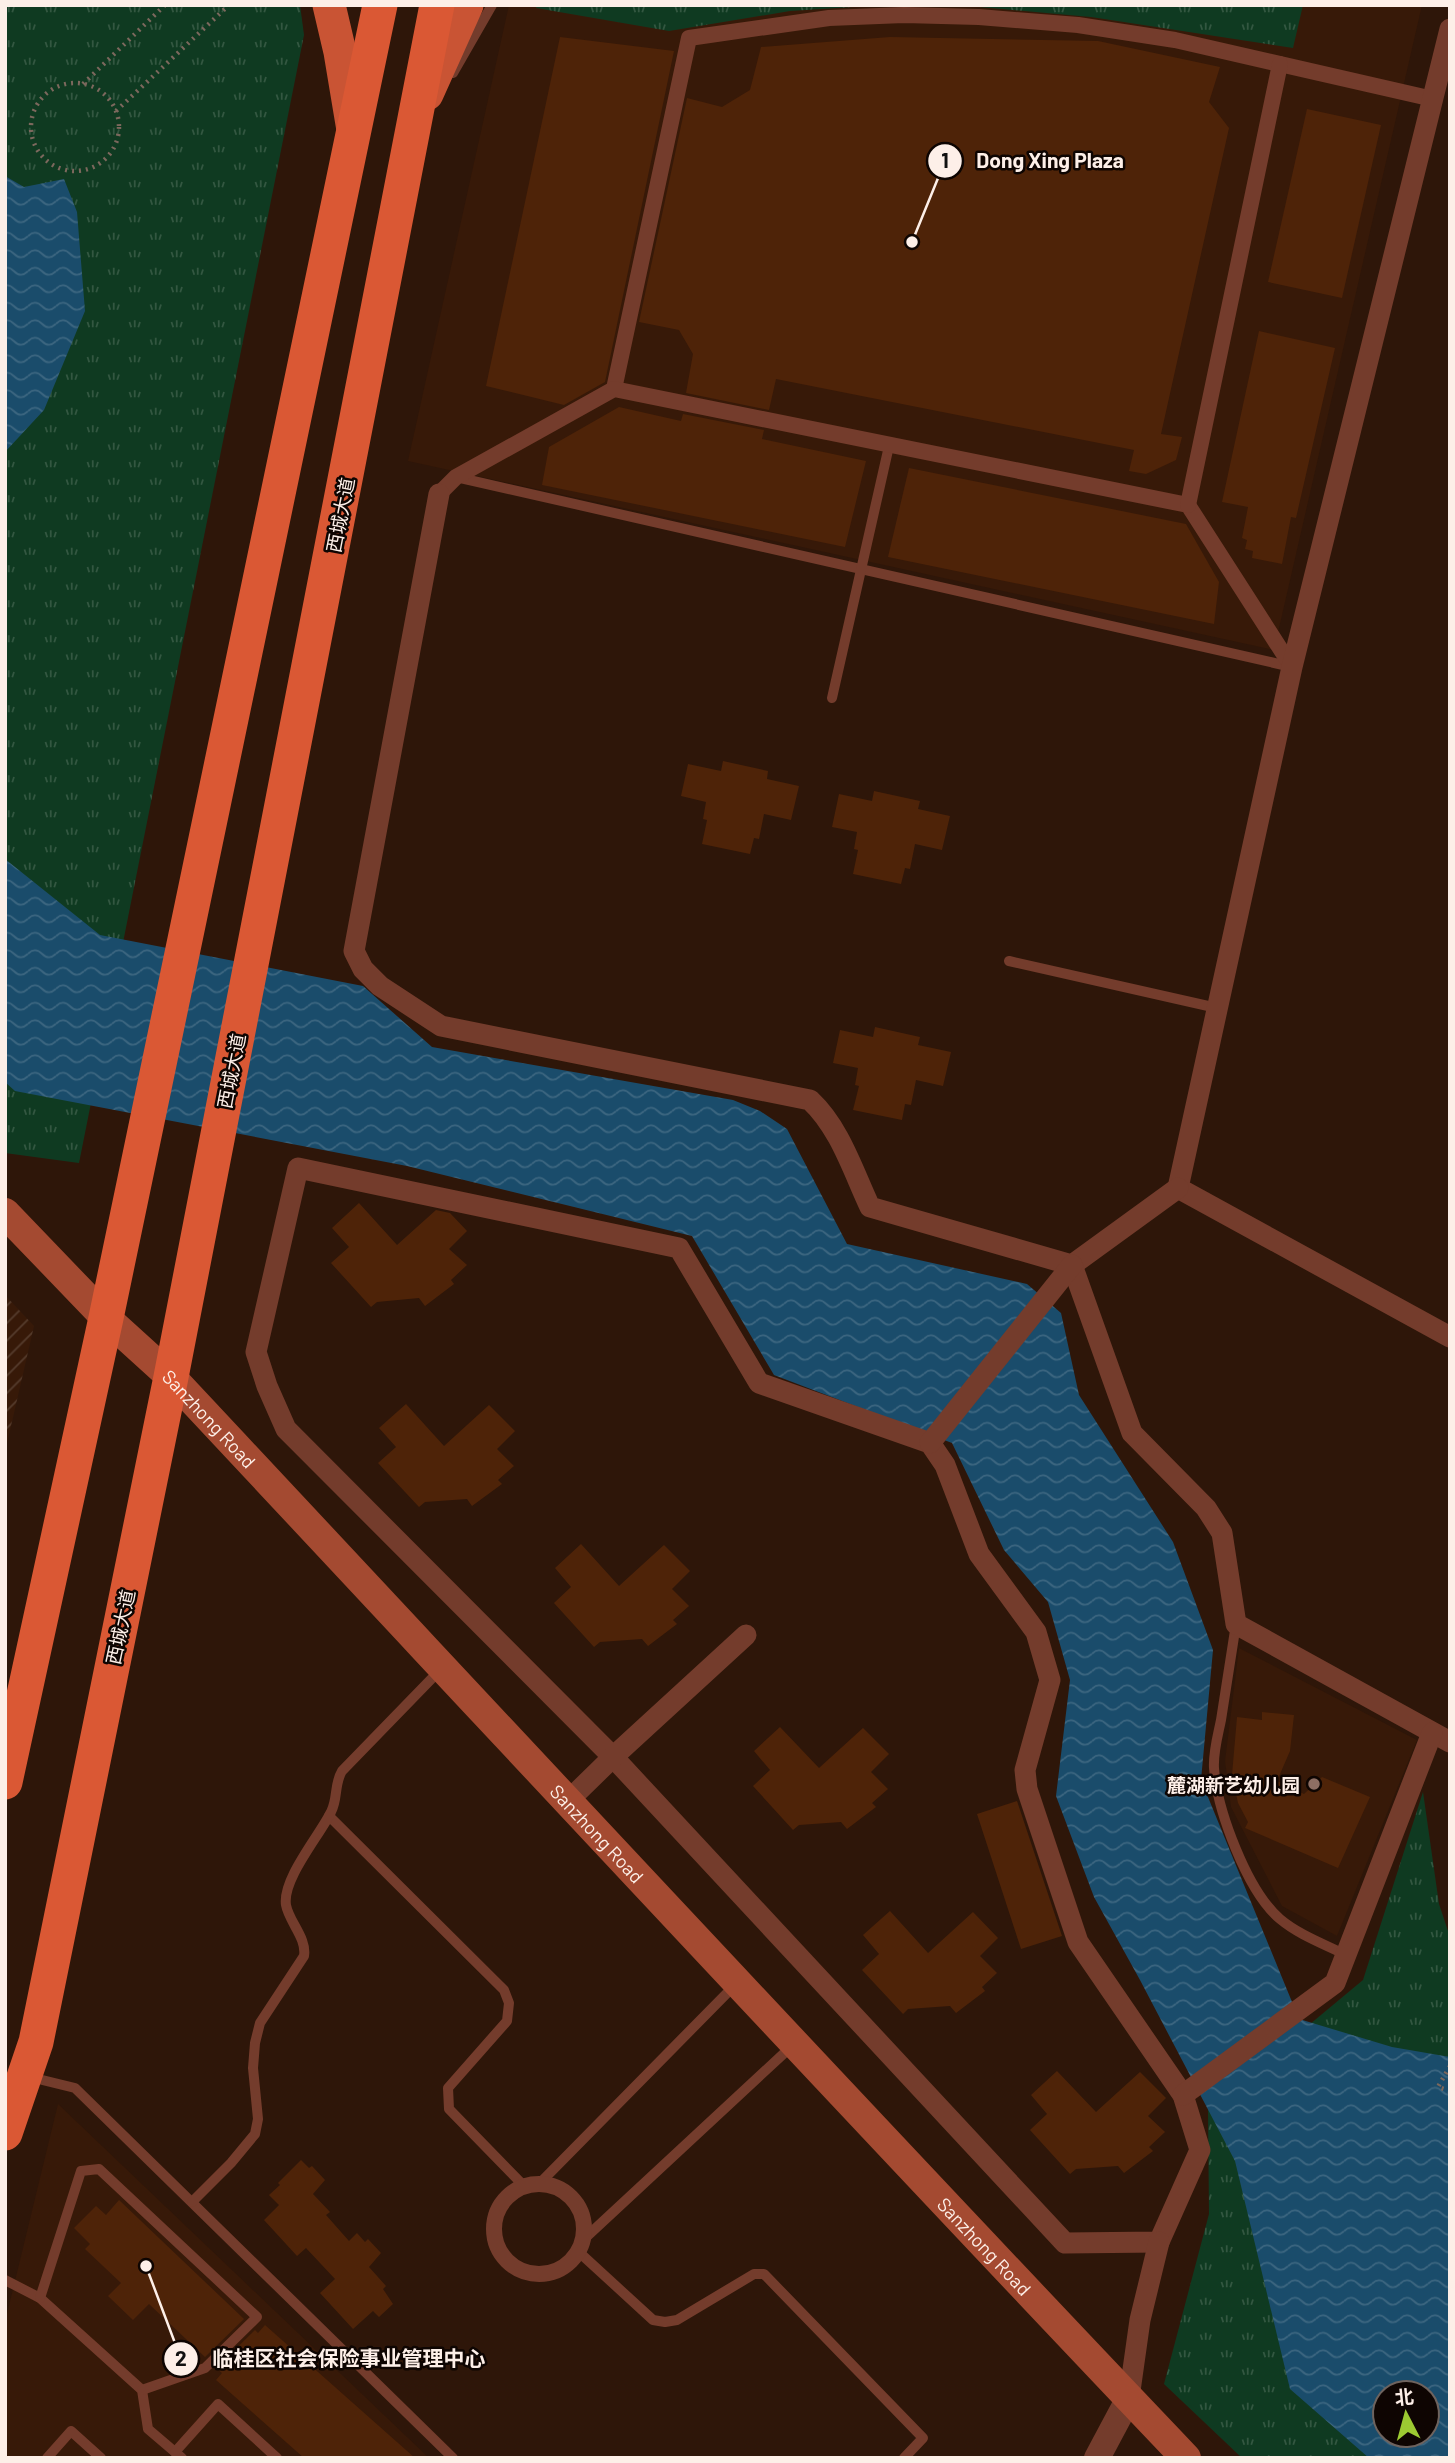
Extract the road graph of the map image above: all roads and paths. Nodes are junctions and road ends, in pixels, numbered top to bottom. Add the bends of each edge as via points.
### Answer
1 (165, 5) edge
2 (229, 5) edge
3 (329, 5) edge
4 (380, 5) edge
5 (437, 5) edge
6 (467, 5) edge
7 (492, 5) edge
8 (944, 10) edge
9 (979, 11) edge
10 (1450, 29) edge
11 (1280, 64) junction
12 (83, 84) junction
13 (1433, 99) junction
14 (116, 111) junction
15 (415, 122) junction
16 (353, 132) junction
17 (614, 389) junction
18 (889, 446) junction
19 (456, 477) junction
20 (439, 494) joint
21 (1188, 505) junction
22 (860, 569) junction
23 (1293, 667) junction
24 (832, 698) dead end
25 (1009, 961) dead end
26 (1217, 1008) junction
27 (1178, 1188) junction
28 (5, 1213) edge
29 (1072, 1265) junction
30 (106, 1318) junction
31 (1450, 1337) edge
32 (171, 1377) junction
33 (930, 1443) junction
34 (1236, 1624) junction
35 (746, 1635) dead end
36 (443, 1667) junction
37 (1441, 1737) edge
38 (612, 1757) junction
39 (5, 1782) edge
40 (569, 1800) junction
41 (329, 1816) junction
42 (1346, 1955) junction
43 (737, 1983) junction
44 (796, 2043) junction
45 (1450, 2066) edge
46 (24, 2076) junction
47 (1450, 2091) edge
48 (1183, 2095) junction
49 (5, 2133) edge
50 (531, 2185) junction
51 (192, 2202) junction
52 (1159, 2242) junction
53 (582, 2247) junction
54 (5, 2280) edge
55 (40, 2298) junction
56 (142, 2390) junction
57 (1129, 2399) junction
58 (178, 2455) edge
59 (47, 2458) edge
60 (101, 2458) edge
61 (277, 2458) edge
62 (453, 2458) edge
63 (904, 2458) edge
64 (1097, 2458) edge
65 (1186, 2458) edge

1 - 12 path
2 - 14 path
3 - 16 main road
4 - 16 highway
5 - 15 highway, 西城大道
6 - 15 main road
7 - 15 lane via 446,85
8 - 9 street
8 - 17 street via 772,24 689,38
9 - 11 street via 1129,31
10 - 13 street
11 - 13 street
11 - 21 street
12 - 14 path via 102,94
12 - 14 path via 54,88 35,108 32,136 46,160 72,171 99,163 117,140
13 - 23 street
15 - 32 highway, 西城大道
16 - 30 highway
17 - 18 street
17 - 19 street
18 - 21 street
18 - 22 lane
19 - 20 street
19 - 22 lane
20 - 29 street via 354,951 363,969 380,986 441,1026 810,1100 833,1128 870,1207
21 - 23 street
22 - 23 lane
22 - 24 lane
23 - 26 street
25 - 26 lane
26 - 27 street
27 - 29 street
27 - 31 street
28 - 30 main road, Sanzhong Road
29 - 33 street
29 - 34 street via 1132,1433 1206,1508 1222,1533
30 - 32 main road, Sanzhong Road
30 - 39 highway
32 - 36 main road, Sanzhong Road
32 - 46 highway, 西城大道 via 36,2042
33 - 38 street via 759,1383 679,1248 298,1168 256,1352 286,1429
33 - 48 street via 945,1465 979,1554 1036,1632 1050,1680 1025,1770 1027,1789 1078,1942
34 - 37 street
34 - 42 lane via 1214,1766 1230,1831 1245,1870 1278,1917 1292,1929
35 - 38 street
36 - 40 main road, Sanzhong Road
36 - 41 lane via 342,1771
37 - 42 street
38 - 40 street
38 - 52 street via 1065,2243
40 - 43 main road, Sanzhong Road
41 - 50 lane via 504,1990 509,2003 507,2021 448,2088 447,2102 449,2109
41 - 51 lane via 304,1853 286,1895 305,1949 260,2023 253,2067 255,2134
42 - 48 street via 1335,1983
43 - 44 main road, Sanzhong Road
43 - 50 lane
44 - 53 lane
44 - 57 main road, Sanzhong Road
45 - 47 path via 1438,2087
46 - 49 highway, 西城大道
46 - 51 lane via 75,2088
48 - 52 street via 1200,2150
50 - 53 street via 560,2189 576,2203 583,2217
50 - 53 street via 506,2199 495,2217 496,2246 505,2259 516,2269 546,2274 561,2269
51 - 62 lane
52 - 57 street via 1140,2320
53 - 63 lane via 653,2320 665,2322 677,2320 754,2274 764,2274 923,2438
54 - 55 lane
55 - 56 lane
55 - 56 lane via 82,2171 99,2169 257,2317 205,2368
56 - 58 lane via 148,2429
57 - 64 street
57 - 65 main road, Sanzhong Road
58 - 61 lane via 218,2404
59 - 60 lane via 71,2431

